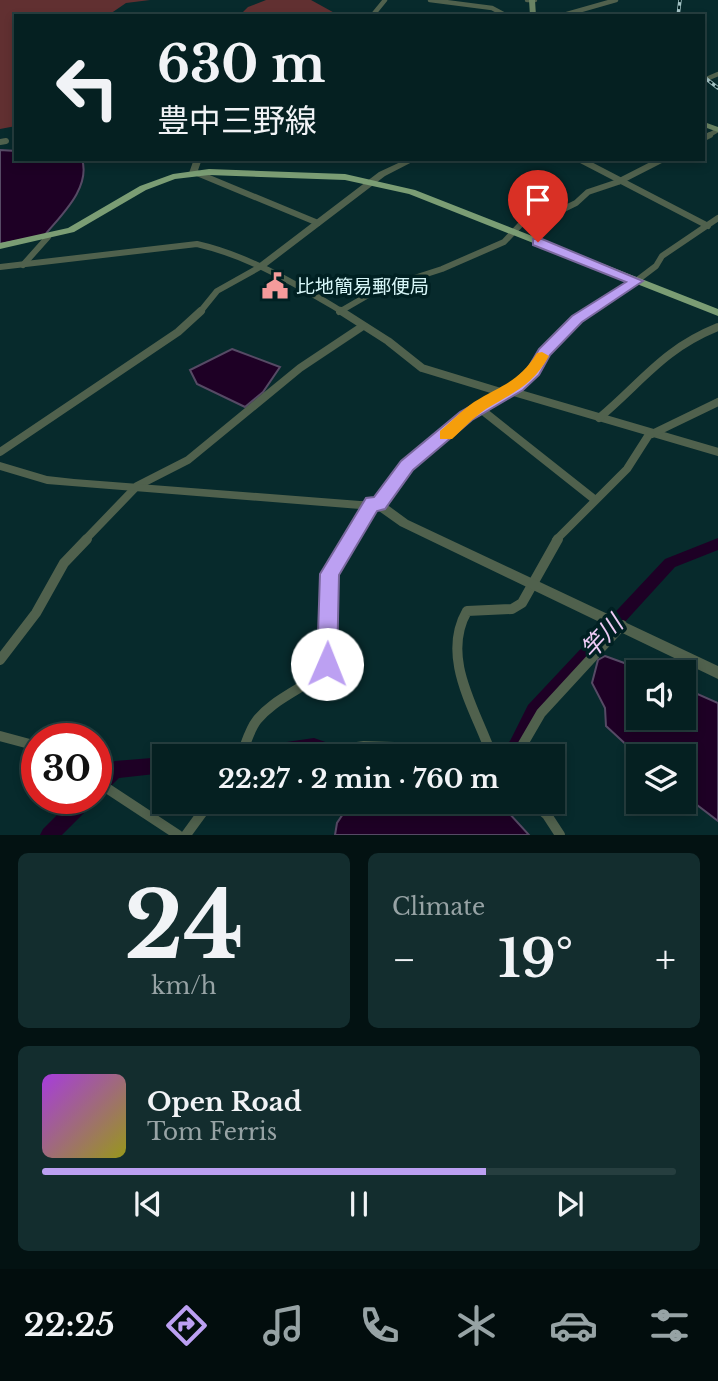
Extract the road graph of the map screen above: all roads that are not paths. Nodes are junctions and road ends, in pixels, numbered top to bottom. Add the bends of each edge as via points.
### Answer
1 (385, 0) edge
2 (430, 0) edge
3 (527, 0) edge
4 (533, 0) edge
5 (616, 0) edge
6 (374, 14) edge
7 (503, 14) edge
8 (568, 14) edge
9 (198, 161) edge
10 (409, 161) edge
11 (582, 161) edge
12 (659, 161) edge
13 (195, 173) junction
14 (373, 181) junction
15 (618, 182) junction
16 (718, 218) edge
17 (318, 223) junction
18 (708, 226) junction
19 (513, 232) junction
20 (48, 237) junction
21 (0, 246) edge
22 (23, 265) junction
23 (0, 267) edge
24 (260, 267) junction
25 (636, 281) junction
26 (339, 312) junction
27 (718, 313) edge
28 (363, 326) junction
29 (718, 327) edge
30 (507, 392) junction
31 (718, 402) edge
32 (478, 407) junction
33 (599, 418) junction
34 (651, 434) junction
35 (0, 452) edge
36 (718, 452) edge
37 (0, 466) edge
38 (137, 486) junction
39 (594, 499) junction
40 (375, 504) junction
41 (531, 583) junction
42 (622, 625) junction
43 (0, 660) edge
44 (718, 673) edge
45 (0, 736) edge
46 (21, 742) edge
47 (246, 744) edge
48 (487, 744) edge
49 (523, 744) edge
50 (112, 792) edge
51 (201, 814) edge
52 (546, 814) edge
53 (178, 835) edge
54 (186, 835) edge
55 (560, 835) edge

1 - 6 street
2 - 7 street via 492,8
3 - 4 street
5 - 8 street
9 - 13 street
10 - 14 street
11 - 15 street
12 - 15 street
13 - 14 main road
13 - 17 street
13 - 20 main road via 155,183 89,221
14 - 17 street
14 - 19 main road
15 - 18 street
15 - 19 street via 588,192 541,220 522,223
16 - 18 street
17 - 24 street
18 - 25 street via 662,256
19 - 25 main road
19 - 26 street via 504,242 377,290
20 - 21 main road
20 - 22 street
22 - 23 street
22 - 24 street via 197,243
24 - 26 street
24 - 35 street via 217,291 192,322
25 - 27 main road
25 - 30 street via 577,319 544,352 533,372
26 - 28 street
28 - 30 street via 424,369
28 - 38 street via 300,368 188,460
29 - 33 street via 670,351
30 - 32 street
30 - 33 street
31 - 34 street
32 - 39 street
32 - 40 street via 407,466
33 - 34 street
34 - 36 street
34 - 39 street via 627,469
37 - 38 street via 47,480
38 - 40 street
38 - 43 street via 64,563 36,613
39 - 41 street via 551,547
40 - 41 street via 404,523
40 - 47 street via 330,574 327,664 307,686 269,709 257,721
41 - 42 street
41 - 48 street via 523,603 512,609 467,611 455,635 465,687
42 - 44 street
42 - 49 street via 541,713
45 - 46 street
50 - 53 street
51 - 54 street
52 - 55 street

